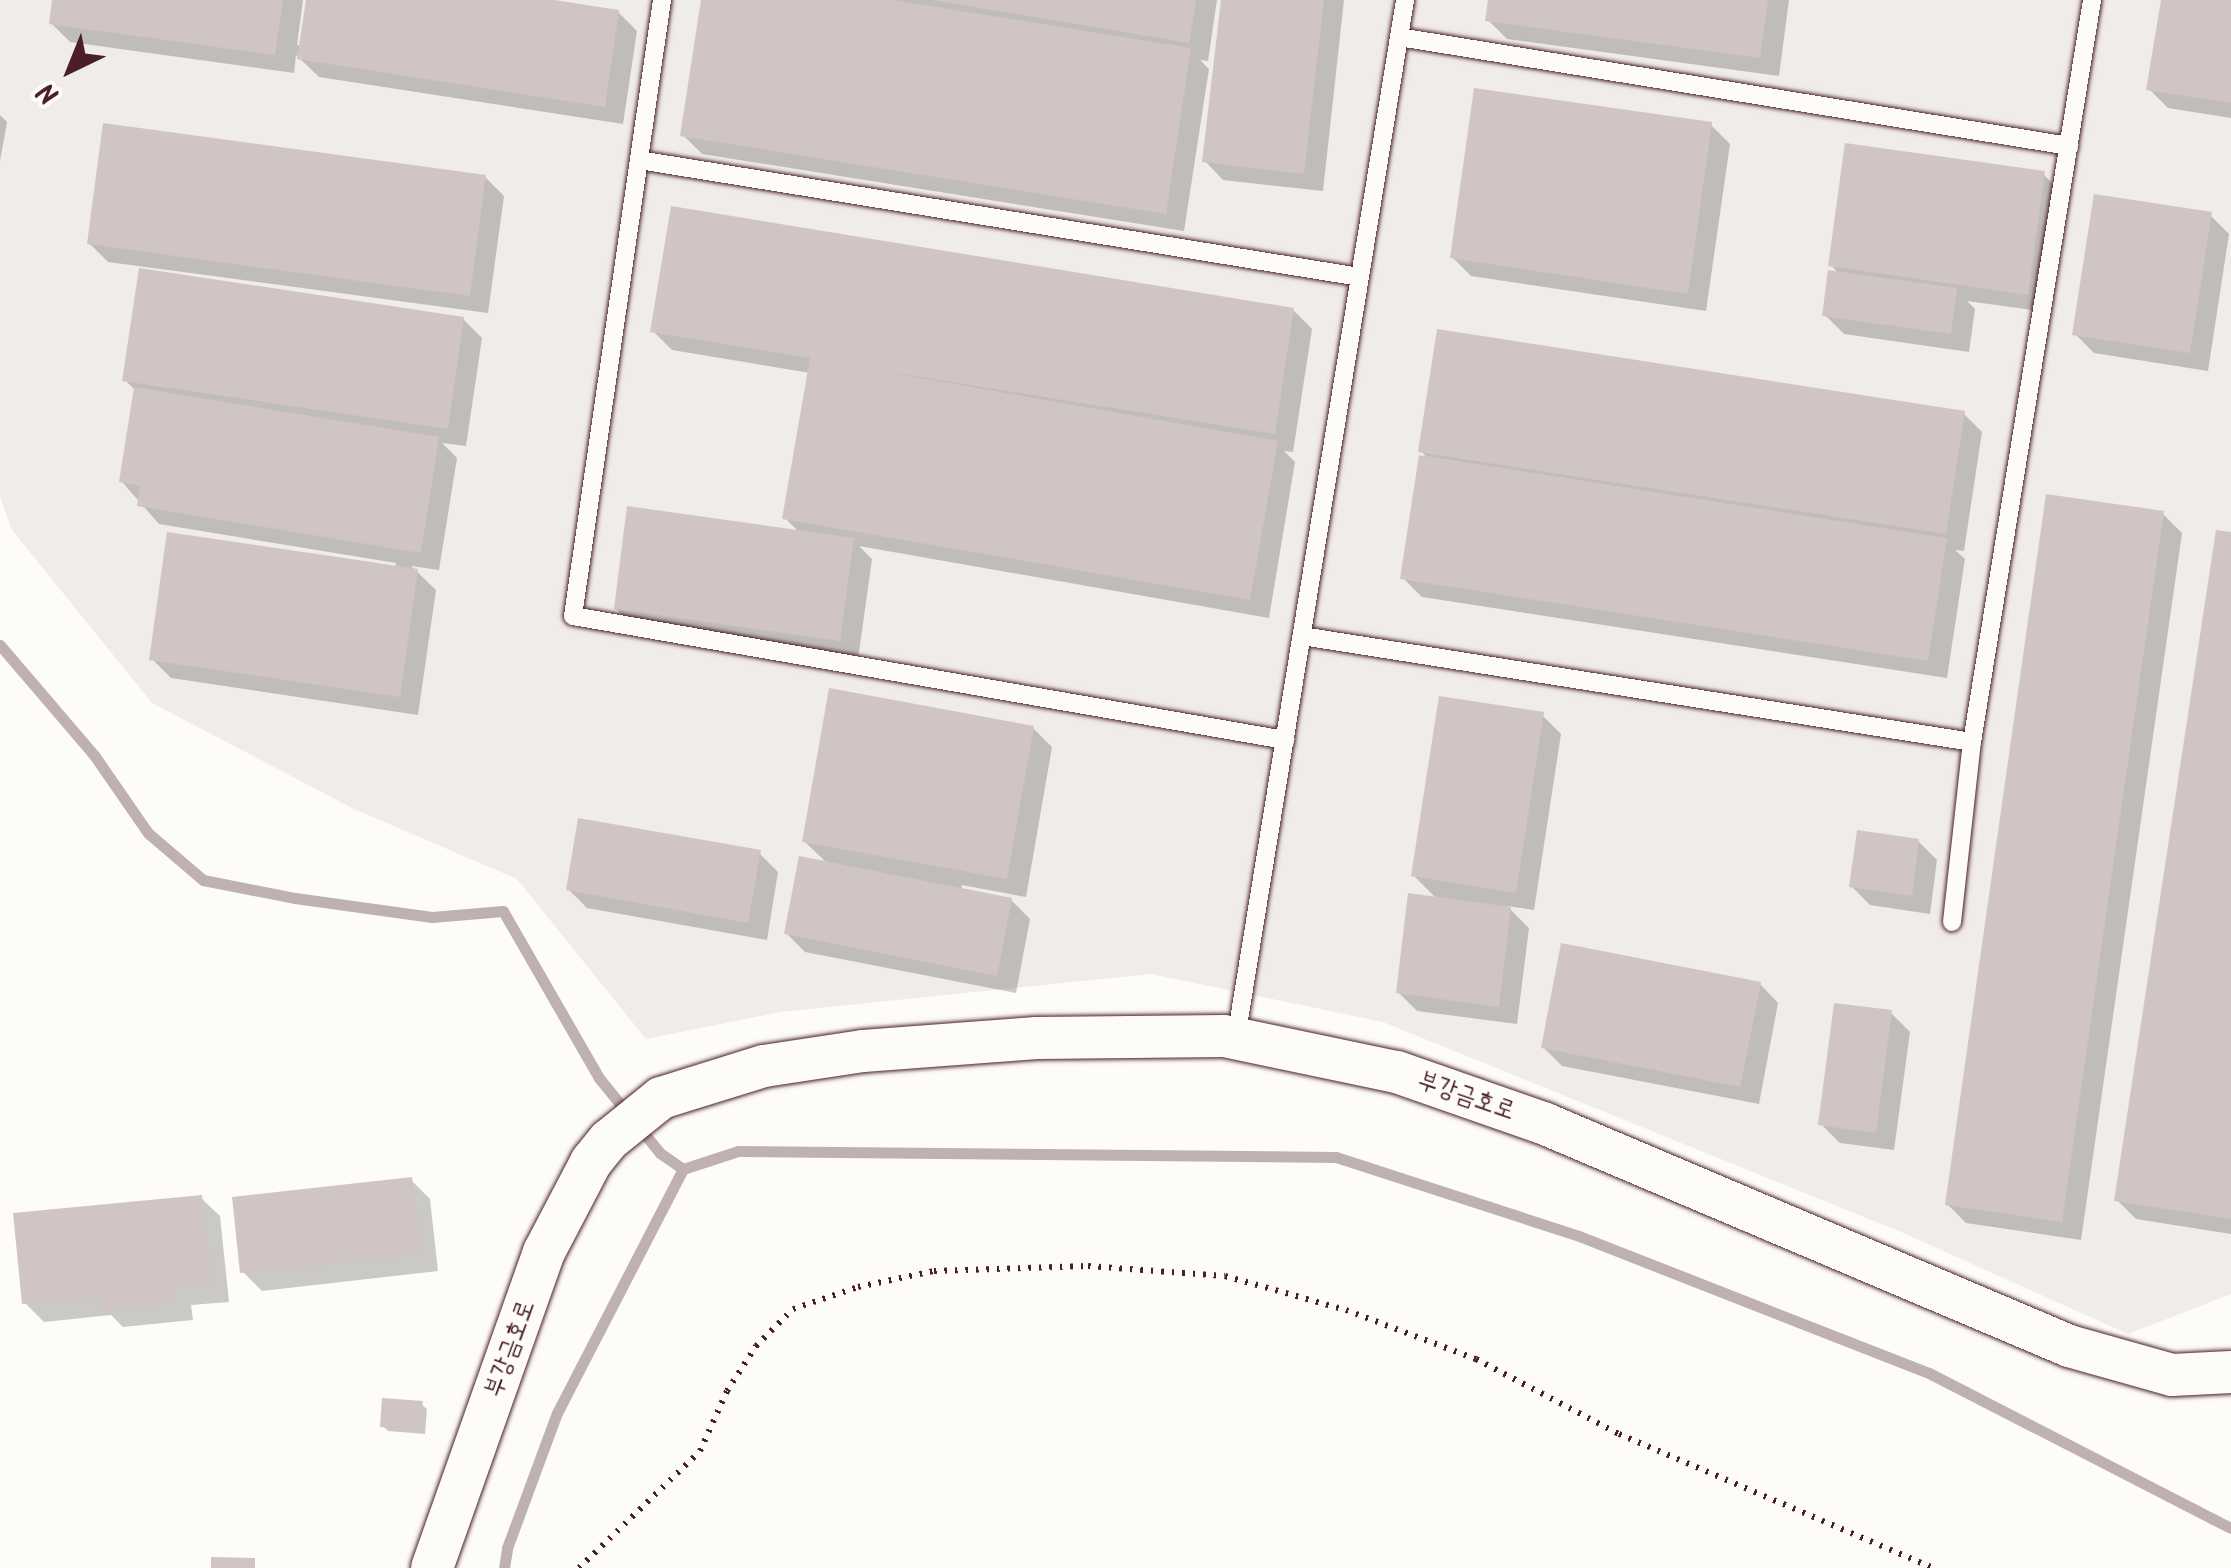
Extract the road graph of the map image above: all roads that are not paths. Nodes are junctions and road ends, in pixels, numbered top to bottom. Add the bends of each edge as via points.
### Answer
1 (662, 0) edge
2 (1406, 0) edge
3 (2092, 0) edge
4 (1400, 37) junction
5 (2068, 146) junction
6 (638, 160) junction
7 (1360, 277) junction
8 (1302, 636) junction
9 (1285, 740) junction
10 (1972, 742) junction
11 (1952, 922) dead end
12 (1236, 1039) junction
13 (2231, 1372) edge
14 (432, 1568) edge

1 - 6 lane
2 - 4 lane
3 - 5 lane
4 - 5 lane
4 - 7 lane
5 - 10 lane
6 - 7 lane
6 - 9 lane via 572,616
7 - 8 lane
8 - 9 lane
8 - 10 lane
9 - 12 lane
10 - 11 lane
12 - 13 street, 부강금호로 via 1397,1072 1542,1123 2070,1346 2172,1375
12 - 14 street, 부강금호로 via 1037,1038 862,1051 764,1066 660,1098 608,1140 544,1252

